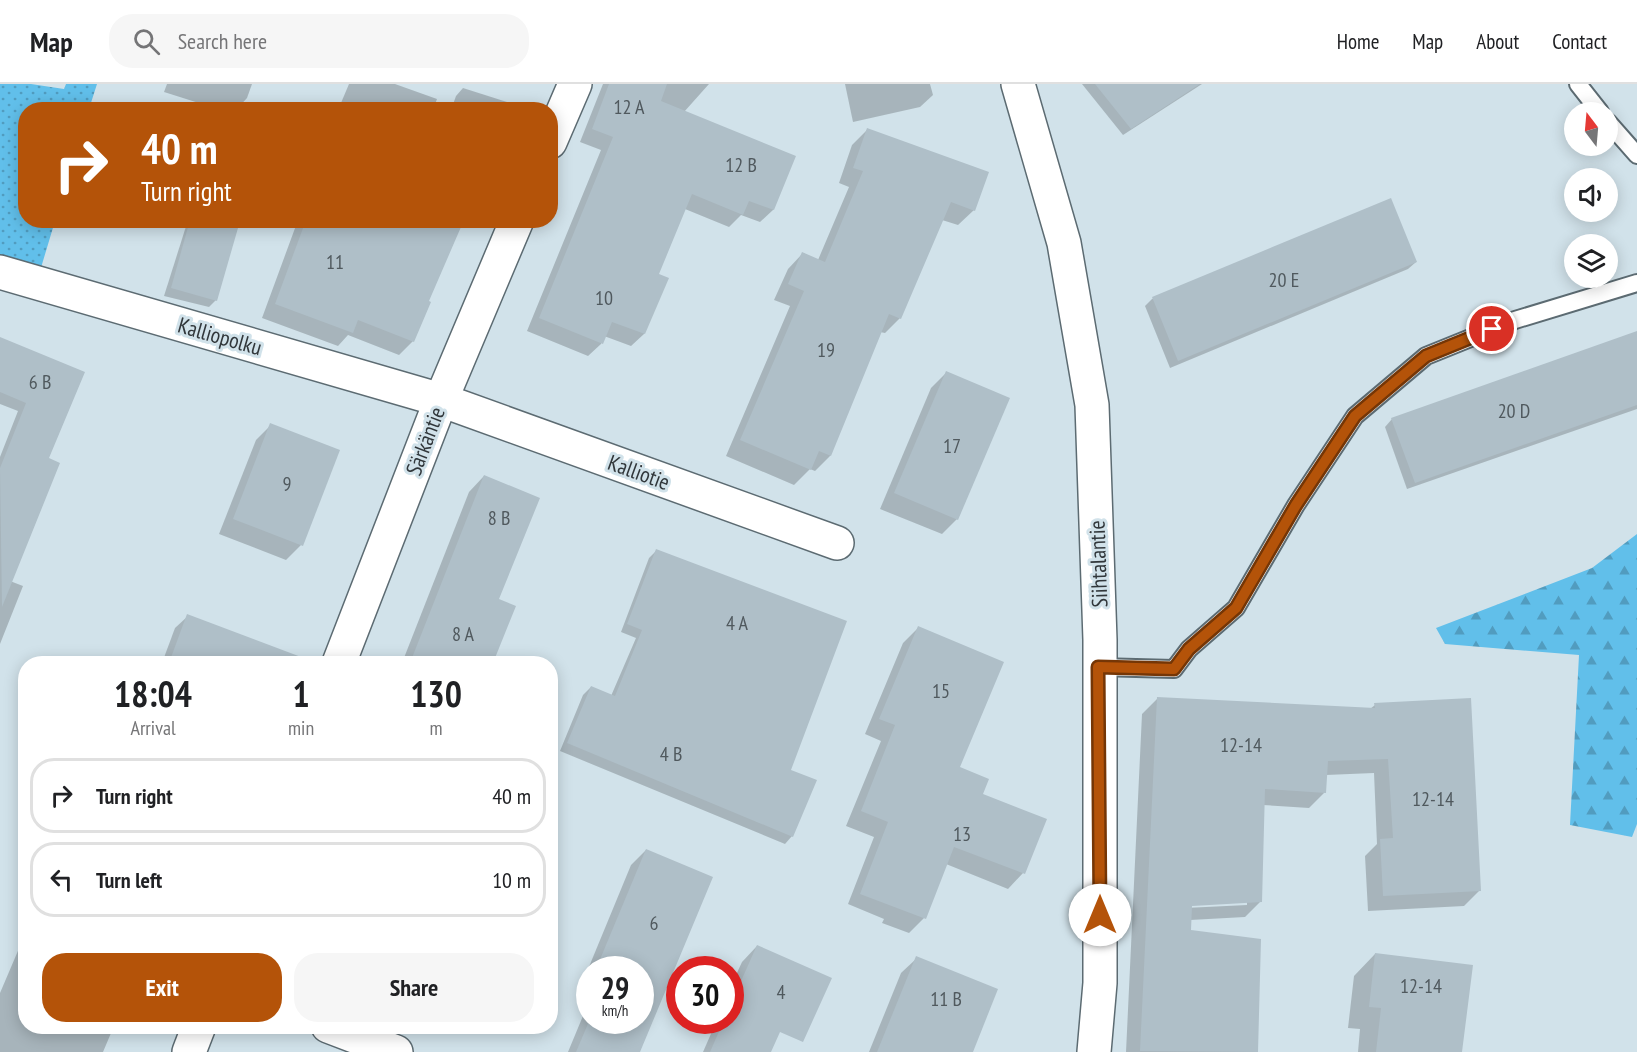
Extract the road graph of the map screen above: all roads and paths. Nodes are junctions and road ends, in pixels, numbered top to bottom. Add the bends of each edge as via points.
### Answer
1 (575, 84) edge
2 (1018, 84) edge
3 (1578, 84) edge
4 (1592, 102) edge
5 (558, 123) edge
6 (1618, 133) edge
7 (1637, 154) edge
8 (514, 228) edge
9 (0, 272) edge
10 (1637, 283) edge
11 (441, 400) junction
12 (837, 543) dead end
13 (342, 656) edge
14 (1098, 667) junction
15 (196, 1034) edge
16 (349, 1034) edge
17 (189, 1052) edge
18 (396, 1052) edge
19 (1094, 1052) edge

1 - 5 street
2 - 14 street, Siihtalantie via 1064,243 1092,405
3 - 4 lane
6 - 7 lane
8 - 11 street, Särkäntie
9 - 11 street, Kalliopolku
10 - 14 lane via 1515,320 1426,356 1355,416 1296,505 1236,608 1189,649 1174,669
11 - 12 street, Kalliotie
11 - 13 street, Särkäntie
14 - 19 street, Siihtalantie via 1100,983
15 - 17 street
16 - 18 street

